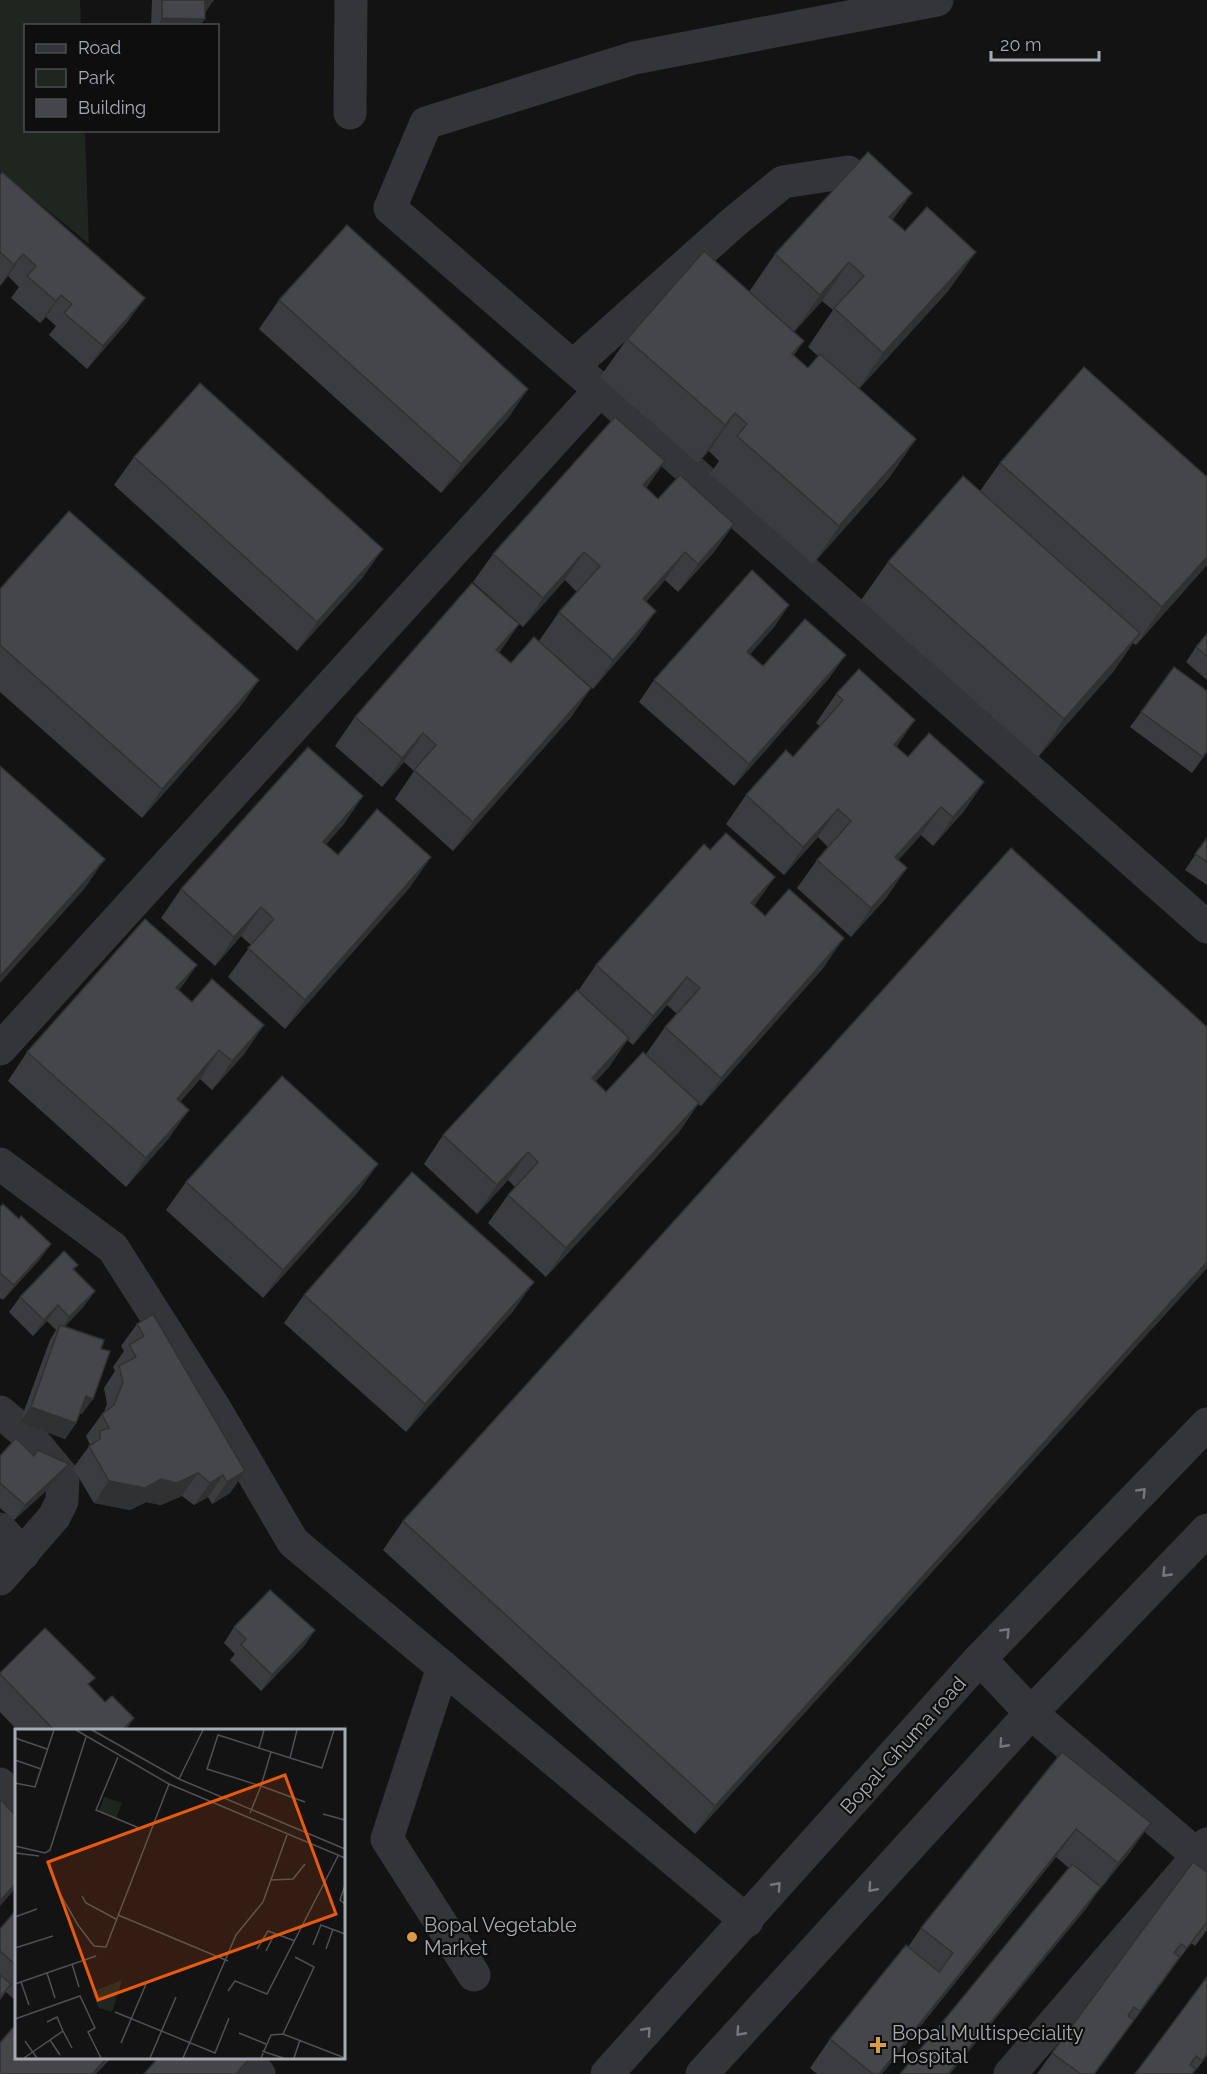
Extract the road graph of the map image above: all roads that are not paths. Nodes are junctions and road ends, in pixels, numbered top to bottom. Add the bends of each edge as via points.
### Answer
1 (351, 0) edge
2 (937, 0) edge
3 (350, 113) dead end
4 (848, 172) edge
5 (573, 366) junction
6 (600, 390) junction
7 (1207, 927) edge
8 (0, 1049) edge
9 (0, 1164) edge
10 (0, 1412) edge
11 (1207, 1424) edge
12 (0, 1529) edge
13 (1207, 1530) edge
14 (23, 1554) junction
15 (0, 1579) edge
16 (980, 1659) junction
17 (442, 1667) junction
18 (1032, 1713) junction
19 (0, 1784) edge
20 (15, 1801) edge
21 (1204, 1854) edge
22 (747, 1921) junction
23 (474, 1975) dead end
24 (243, 2059) edge
25 (259, 2074) edge
26 (607, 2074) edge
27 (702, 2074) edge
28 (1010, 2074) edge

1 - 3 street
2 - 5 street via 634,58 426,123 390,208
4 - 5 street via 783,182
5 - 6 street
6 - 7 street
6 - 8 street
9 - 17 street via 112,1248 214,1407 293,1542
10 - 14 street via 29,1436 63,1477 62,1501
16 -> 11 street, Bopal-Ghuma road
12 - 14 street
13 -> 18 street
14 - 15 street
16 - 18 street
22 -> 16 street, Bopal-Ghuma road
17 - 22 street
17 - 23 street via 387,1839
18 - 21 street
18 -> 27 street
19 - 20 street
21 - 28 street
26 -> 22 street, Bopal-Ghuma road
24 - 25 street

